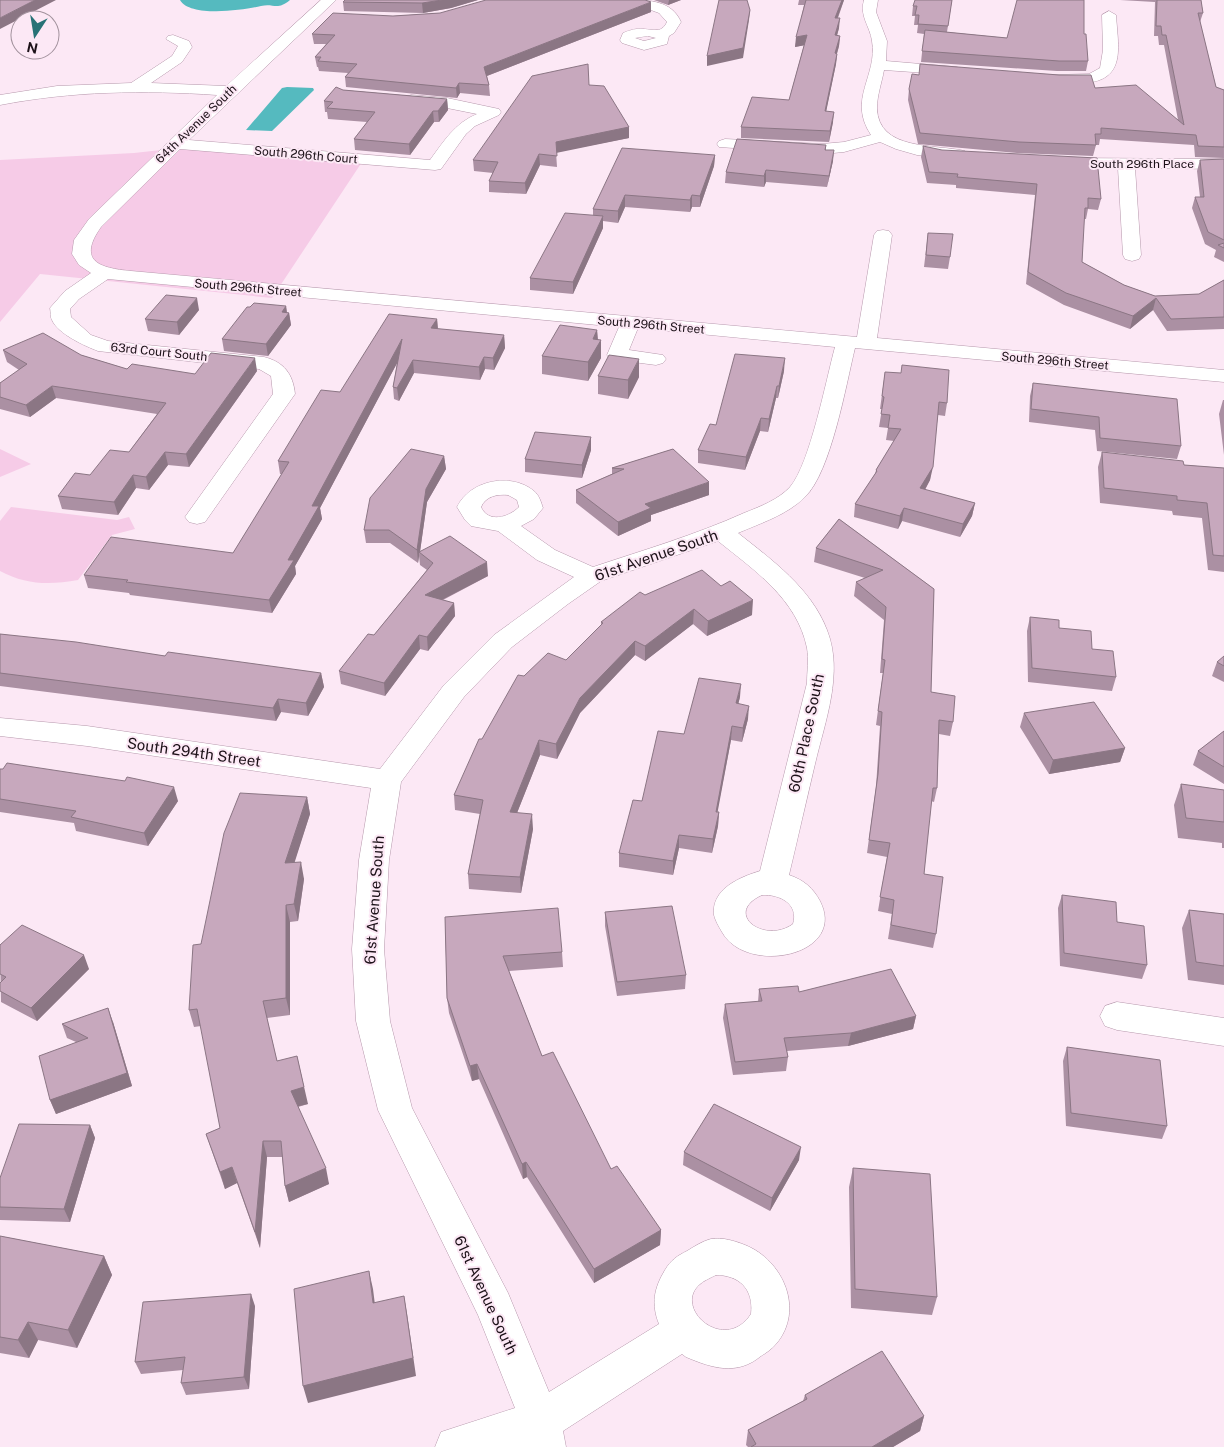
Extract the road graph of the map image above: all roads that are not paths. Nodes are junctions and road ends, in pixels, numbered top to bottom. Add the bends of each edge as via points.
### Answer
1 (329, 0) edge
2 (637, 0) edge
3 (871, 0) edge
4 (313, 15) junction
5 (1109, 15) dead end
6 (331, 16) edge
7 (660, 35) dead end
8 (174, 39) dead end
9 (877, 65) junction
10 (967, 72) edge
11 (1037, 77) edge
12 (135, 87) junction
13 (230, 91) junction
14 (400, 99) edge
15 (0, 100) edge
16 (882, 137) junction
17 (176, 144) junction
18 (725, 144) dead end
19 (977, 157) edge
20 (1046, 162) edge
21 (1126, 164) junction
22 (1224, 164) edge
23 (883, 234) dead end
24 (1132, 255) dead end
25 (83, 259) joint
26 (105, 272) junction
27 (630, 323) junction
28 (856, 343) junction
29 (656, 360) dead end
30 (1224, 376) edge
31 (197, 517) dead end
32 (503, 524) dead end
33 (721, 532) junction
34 (592, 576) junction
35 (0, 727) edge
36 (388, 780) junction
37 (772, 882) dead end
38 (1116, 1016) dead end
39 (1224, 1032) edge
40 (683, 1331) dead end
41 (543, 1434) edge
42 (456, 1447) edge

1 - 4 street, 64th Avenue South
2 - 7 street via 662,9 673,18 671,27
3 - 9 street via 869,12 880,42
4 - 6 street
4 - 13 street, 64th Avenue South
5 - 11 street via 1111,56 1105,73 1084,79
8 - 12 street via 185,47 178,59
9 - 10 street
9 - 16 street via 868,116
12 - 13 street
12 - 15 street via 36,94
13 - 17 street, 64th Avenue South
14 - 17 street, South 296th Court via 447,103 493,112 460,131 436,165
16 - 18 street via 822,149
16 - 19 street via 904,147
17 - 25 street, 64th Avenue South via 95,223 83,240 80,250
20 - 21 street, South 296th Place
21 - 22 street, South 296th Place
21 - 24 street
23 - 28 street, 61st Avenue South
25 - 26 street, South 296th Street
26 - 27 street, South 296th Street
26 - 31 street, 63rd Court South via 72,295 60,308 61,319 84,340 105,347 264,363 279,371 284,380 284,394
27 - 28 street, South 296th Street
27 - 29 street via 617,355
28 - 30 street, South 296th Street
28 - 33 street, 61st Avenue South via 810,473 798,492 778,507
32 - 34 street via 546,555
33 - 34 street, 61st Avenue South
33 - 37 street, 60th Place South via 787,587 811,619 820,649 820,683
34 - 36 street, 61st Avenue South via 503,641 454,691
35 - 36 street, South 294th Street via 87,736
36 - 41 street, 61st Avenue South via 374,860 368,949 377,1039 394,1110 494,1306
38 - 39 street
40 - 41 street
41 - 42 street

